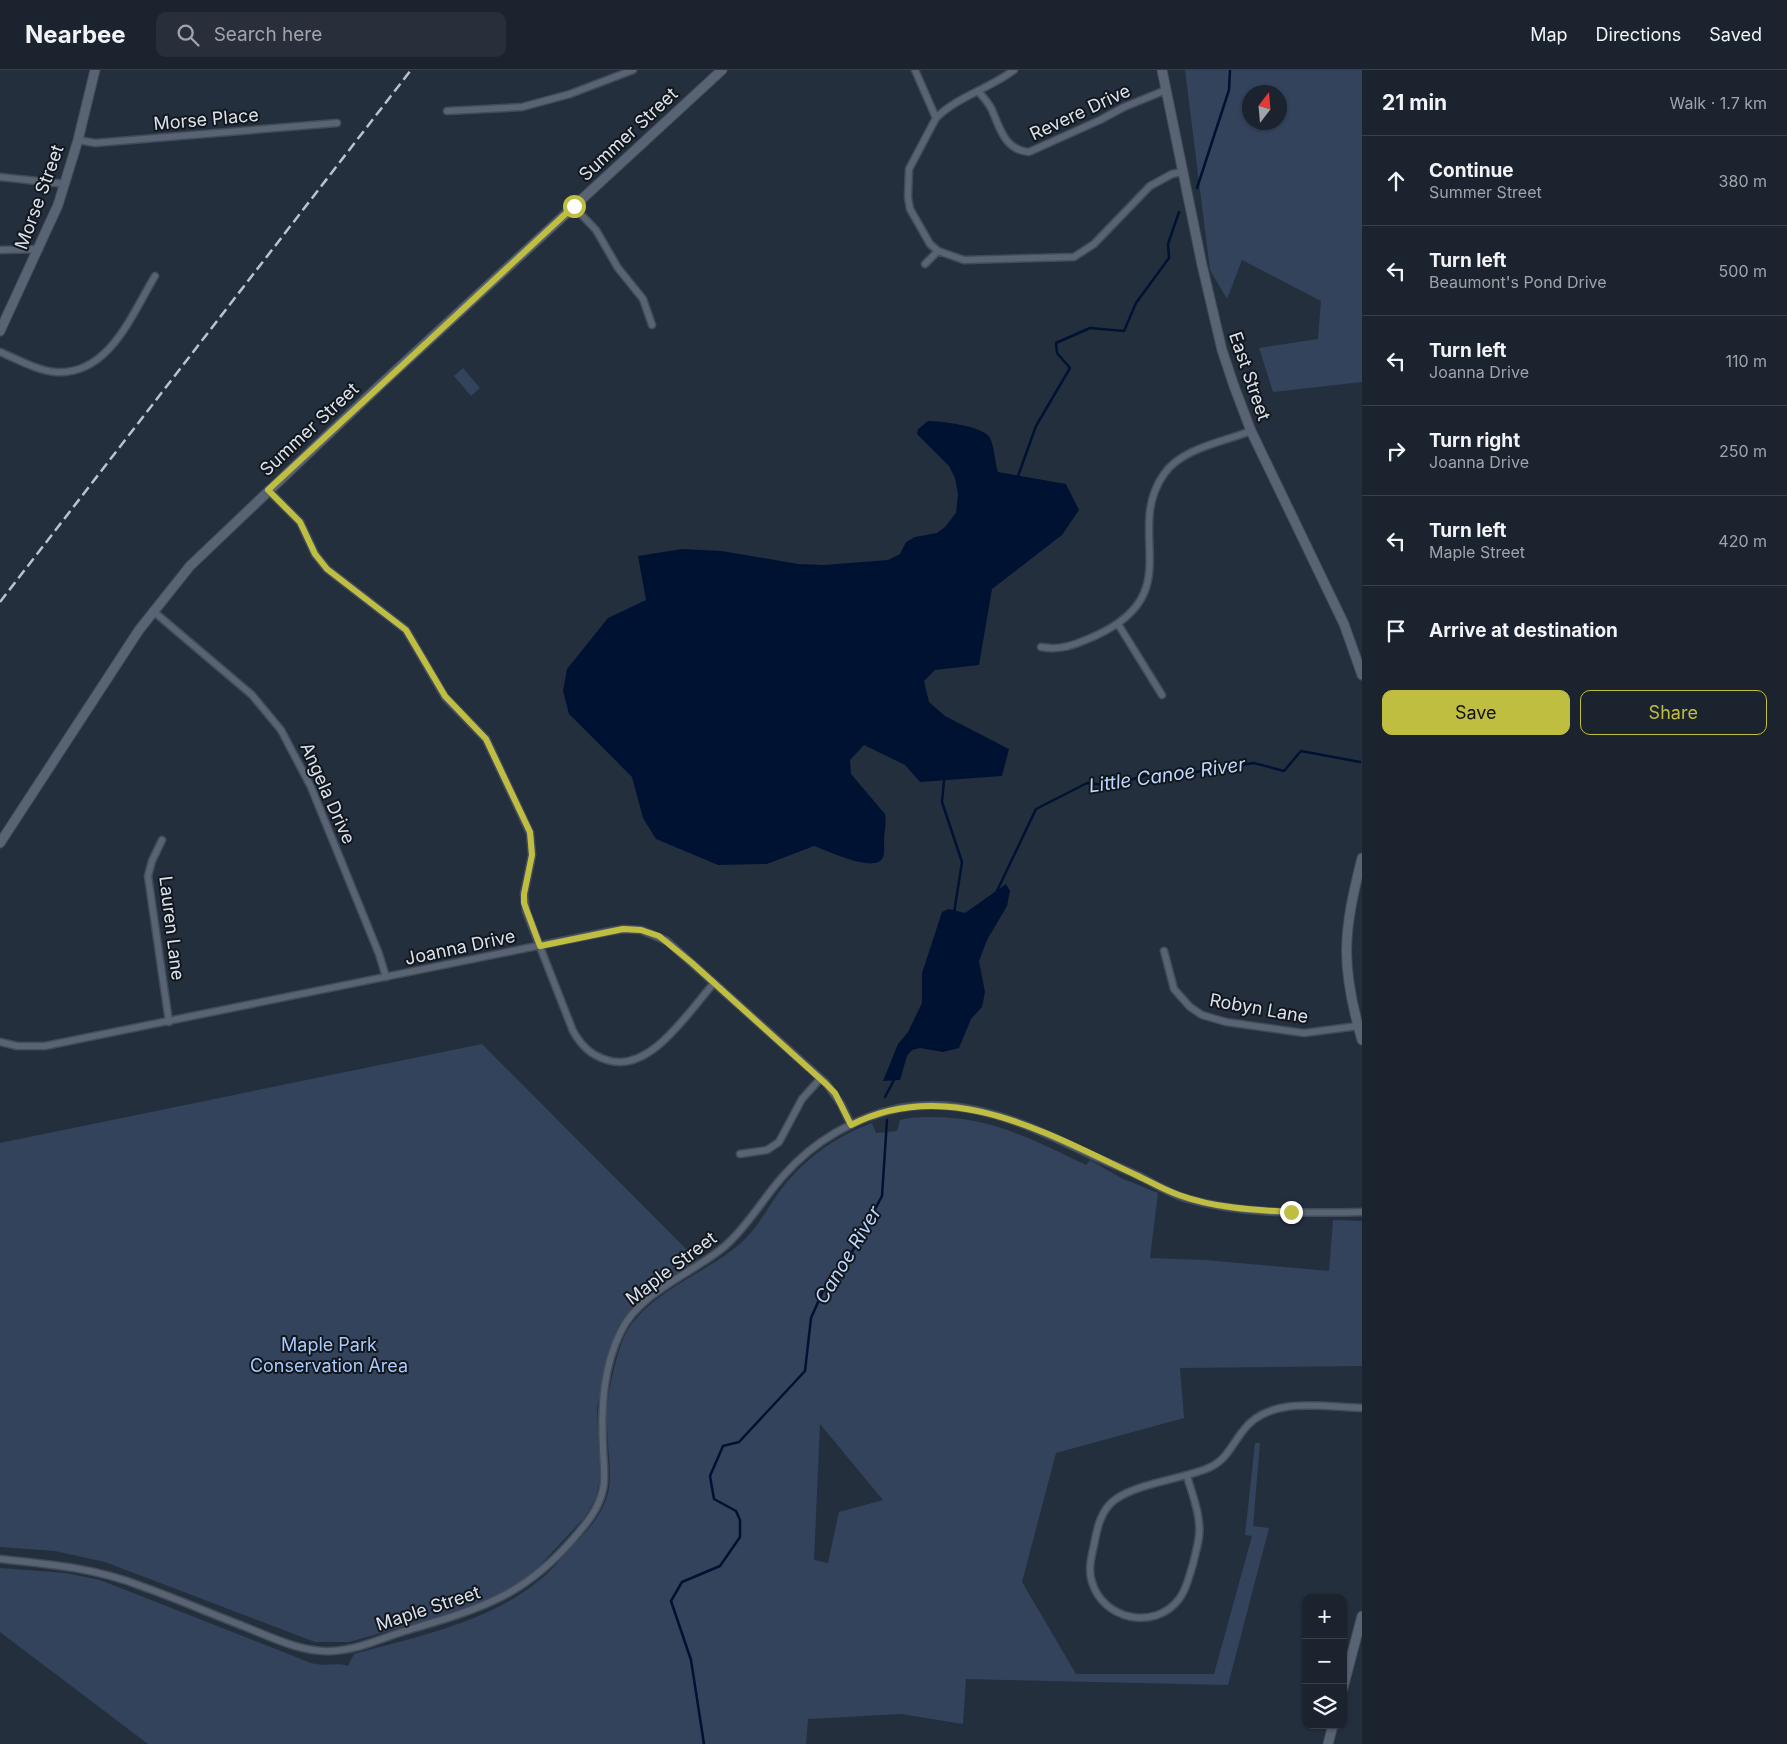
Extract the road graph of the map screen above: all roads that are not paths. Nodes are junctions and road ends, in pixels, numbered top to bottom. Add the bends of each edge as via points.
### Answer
1 (95, 70) edge
2 (632, 70) edge
3 (722, 70) edge
4 (915, 70) edge
5 (1014, 70) edge
6 (1162, 70) edge
7 (978, 90) junction
8 (1166, 90) junction
9 (446, 111) dead end
10 (936, 118) junction
11 (337, 123) dead end
12 (78, 140) junction
13 (1183, 172) junction
14 (0, 177) edge
15 (65, 184) junction
16 (574, 206) junction
17 (39, 249) junction
18 (0, 250) edge
19 (938, 251) junction
20 (925, 264) dead end
21 (155, 276) dead end
22 (652, 324) dead end
23 (0, 331) edge
24 (0, 352) edge
25 (1251, 431) junction
26 (268, 490) junction
27 (153, 611) junction
28 (1118, 624) junction
29 (1041, 647) dead end
30 (1360, 658) edge
31 (1362, 675) edge
32 (1162, 695) dead end
33 (162, 840) dead end
34 (0, 843) edge
35 (1361, 861) edge
36 (1359, 878) edge
37 (540, 946) junction
38 (1164, 951) dead end
39 (386, 977) junction
40 (714, 983) junction
41 (169, 1022) junction
42 (1358, 1026) junction
43 (1362, 1040) edge
44 (0, 1042) edge
45 (820, 1079) junction
46 (851, 1125) junction
47 (740, 1154) dead end
48 (1362, 1212) edge
49 (1362, 1408) edge
50 (1187, 1476) junction
51 (0, 1559) edge
52 (1362, 1616) edge
53 (1344, 1684) edge
54 (1332, 1729) edge
55 (1328, 1744) edge

1 - 12 street, Morse Street
2 - 9 street via 570,94 522,107
3 - 16 street, Summer Street
4 - 10 street
5 - 7 street
6 - 8 street, East Street
7 - 8 street, Revere Drive via 991,108 1007,142 1013,148 1029,152
7 - 10 street
8 - 13 street, East Street
10 - 19 street via 909,169 908,197 910,209 930,244
11 - 12 street, Morse Place via 95,143
12 - 15 street, Morse Street
13 - 19 street via 1150,186 1094,244 1074,257 964,260
13 - 25 street, East Street via 1221,346
14 - 15 street
15 - 17 street, Morse Street
16 - 22 street via 596,230 618,268 643,299
16 - 26 street, Summer Street
17 - 18 street
17 - 23 street, Morse Street
19 - 20 street
21 - 24 street via 115,341 102,356 86,366 60,372 48,371
25 - 28 street via 1184,456 1163,475 1152,501 1149,570 1143,594 1134,610
25 - 30 street, East Street
26 - 27 street, Summer Street via 190,566
26 - 37 street via 300,522 315,554 327,569 406,630 445,696 486,739 530,832 532,855 524,903
27 - 34 street, Summer Street
27 - 39 street, Angela Drive via 252,695 290,744 312,787
28 - 29 street via 1066,648
28 - 32 street
30 - 31 street, East Street
33 - 41 street, Lauren Lane via 148,876
35 - 36 street
36 - 42 street via 1349,914 1345,949 1348,986
37 - 39 street, Joanna Drive
37 - 40 street, Joanna Drive via 623,929 641,930 666,941
37 - 40 street via 580,1042 596,1056 611,1062 632,1062 646,1056
38 - 42 street, Robyn Lane via 1174,989 1202,1015 1226,1022 1304,1033
39 - 41 street, Joanna Drive
40 - 45 street, Joanna Drive
41 - 44 street, Joanna Drive via 45,1046 26,1047
42 - 43 street
45 - 46 street, Joanna Drive via 835,1093
45 - 47 street via 802,1099 779,1142 767,1150
46 - 48 street, Maple Street via 872,1115 913,1106 972,1108 1035,1129 1186,1198 1228,1207 1276,1211
46 - 51 street, Maple Street via 801,1157 743,1229 726,1245 645,1302 631,1316 620,1333 605,1384 602,1406 604,1484 598,1504 584,1527 540,1573 493,1602 474,1611 366,1644 318,1651 106,1574
49 - 50 street via 1293,1406 1267,1412 1248,1424 1222,1461
50 - 50 street via 1125,1493 1104,1512 1090,1559 1090,1577 1100,1599 1119,1614 1137,1618 1155,1616 1176,1603 1186,1588 1200,1533
52 - 53 street
54 - 55 street

